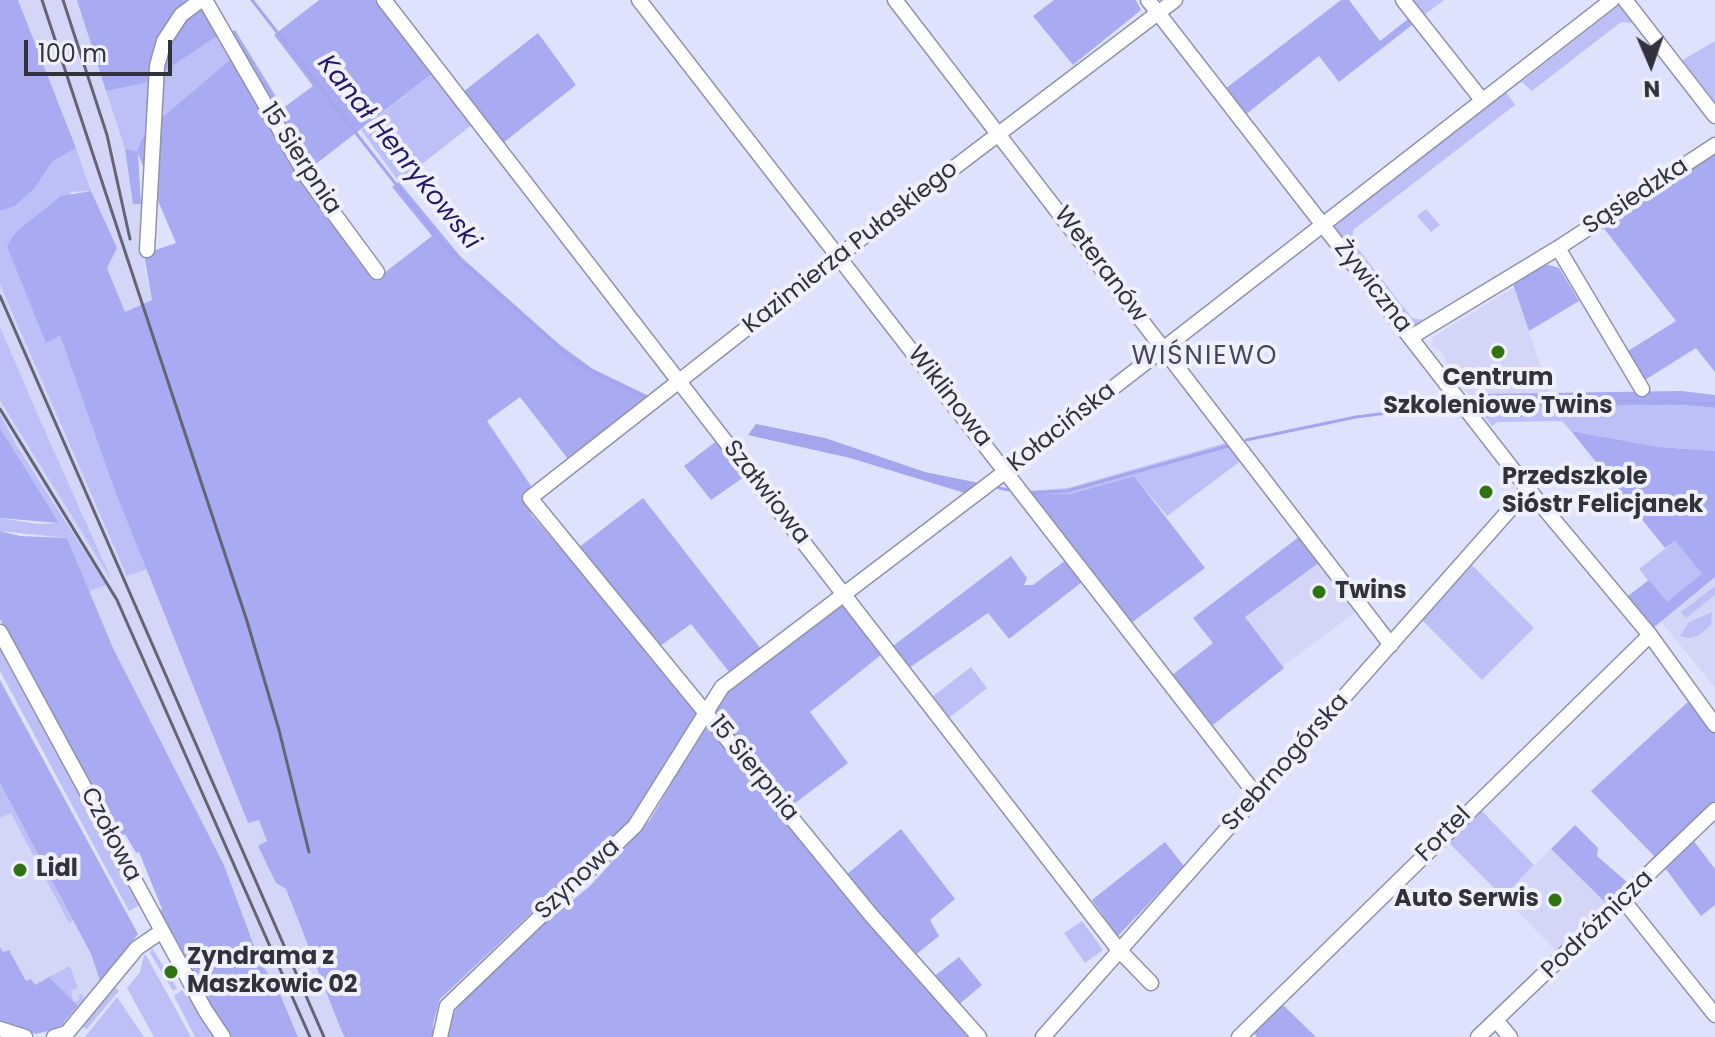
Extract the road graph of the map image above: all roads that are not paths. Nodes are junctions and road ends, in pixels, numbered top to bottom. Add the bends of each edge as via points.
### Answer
1 (203, 0) edge
2 (384, 0) edge
3 (639, 0) edge
4 (895, 0) edge
5 (1148, 0) edge
6 (1175, 0) edge
7 (1403, 0) edge
8 (1612, 0) edge
9 (1625, 0) edge
10 (1159, 13) junction
11 (1482, 100) junction
12 (1715, 116) edge
13 (1000, 133) junction
14 (1715, 145) edge
15 (1323, 223) junction
16 (1558, 248) junction
17 (147, 250) dead end
18 (839, 256) junction
19 (377, 272) dead end
20 (1411, 337) junction
21 (1164, 349) junction
22 (680, 382) junction
23 (1642, 389) dead end
24 (1006, 471) junction
25 (1528, 489) junction
26 (530, 498) joint
27 (845, 594) junction
28 (0, 632) edge
29 (1650, 635) junction
30 (1391, 645) junction
31 (707, 712) junction
32 (1715, 725) edge
33 (1257, 796) junction
34 (1715, 810) edge
35 (1623, 900) junction
36 (162, 931) junction
37 (1118, 949) junction
38 (1151, 983) dead end
39 (1715, 1015) edge
40 (1496, 1020) junction
41 (0, 1029) edge
42 (63, 1036) edge
43 (25, 1037) edge
44 (223, 1037) edge
45 (440, 1037) edge
46 (979, 1037) edge
47 (1043, 1037) edge
48 (1239, 1037) edge
49 (1478, 1037) edge
50 (1510, 1037) edge

1 - 17 street via 181,15 164,41 157,66
1 - 19 street, 15 Sierpnia via 307,177
2 - 22 street, Szałwiowa
3 - 18 street, Wiklinowa
4 - 13 street, Weteranów
5 - 10 street, Żywiczna
6 - 10 street, Kazimierza Pułaskiego
7 - 11 street
8 - 11 street, Kołacińska
9 - 12 street
10 - 13 street, Kazimierza Pułaskiego
10 - 15 street, Żywiczna
11 - 15 street, Kołacińska
13 - 18 street, Kazimierza Pułaskiego
13 - 21 street, Weteranów
14 - 16 street, Sąsiedzka
15 - 20 street, Żywiczna
15 - 21 street, Kołacińska
16 - 20 street, Sąsiedzka
16 - 23 street, Sąsiedzka
18 - 22 street, Kazimierza Pułaskiego
18 - 24 street, Wiklinowa
20 - 25 street, Żywiczna
21 - 24 street, Kołacińska
21 - 30 street, Weteranów
22 - 26 street, Kazimierza Pułaskiego
22 - 27 street, Szałwiowa
24 - 27 street, Kołacińska
24 - 33 street, Wiklinowa
25 - 29 street, Żywiczna
25 - 30 street, Srebrnogórska
26 - 31 street, 15 Sierpnia
27 - 31 street, Kołacińska via 722,687
27 - 37 street, Szałwiowa
28 - 36 street, Czołowa
29 - 32 street, Żywiczna
29 - 48 street, Fortel
30 - 33 street, Srebrnogórska
31 - 45 street, Szynowa via 635,826 447,1006
31 - 46 street, 15 Sierpnia via 881,927
33 - 37 street, Srebrnogórska
34 - 35 street, Podróżnicza
35 - 39 street
35 - 40 street, Podróżnicza
36 - 42 street via 137,948
36 - 44 street, Czołowa
37 - 38 street, Szałwiowa
37 - 47 street, Srebrnogórska
40 - 49 street, Podróżnicza
40 - 50 street
41 - 43 street

